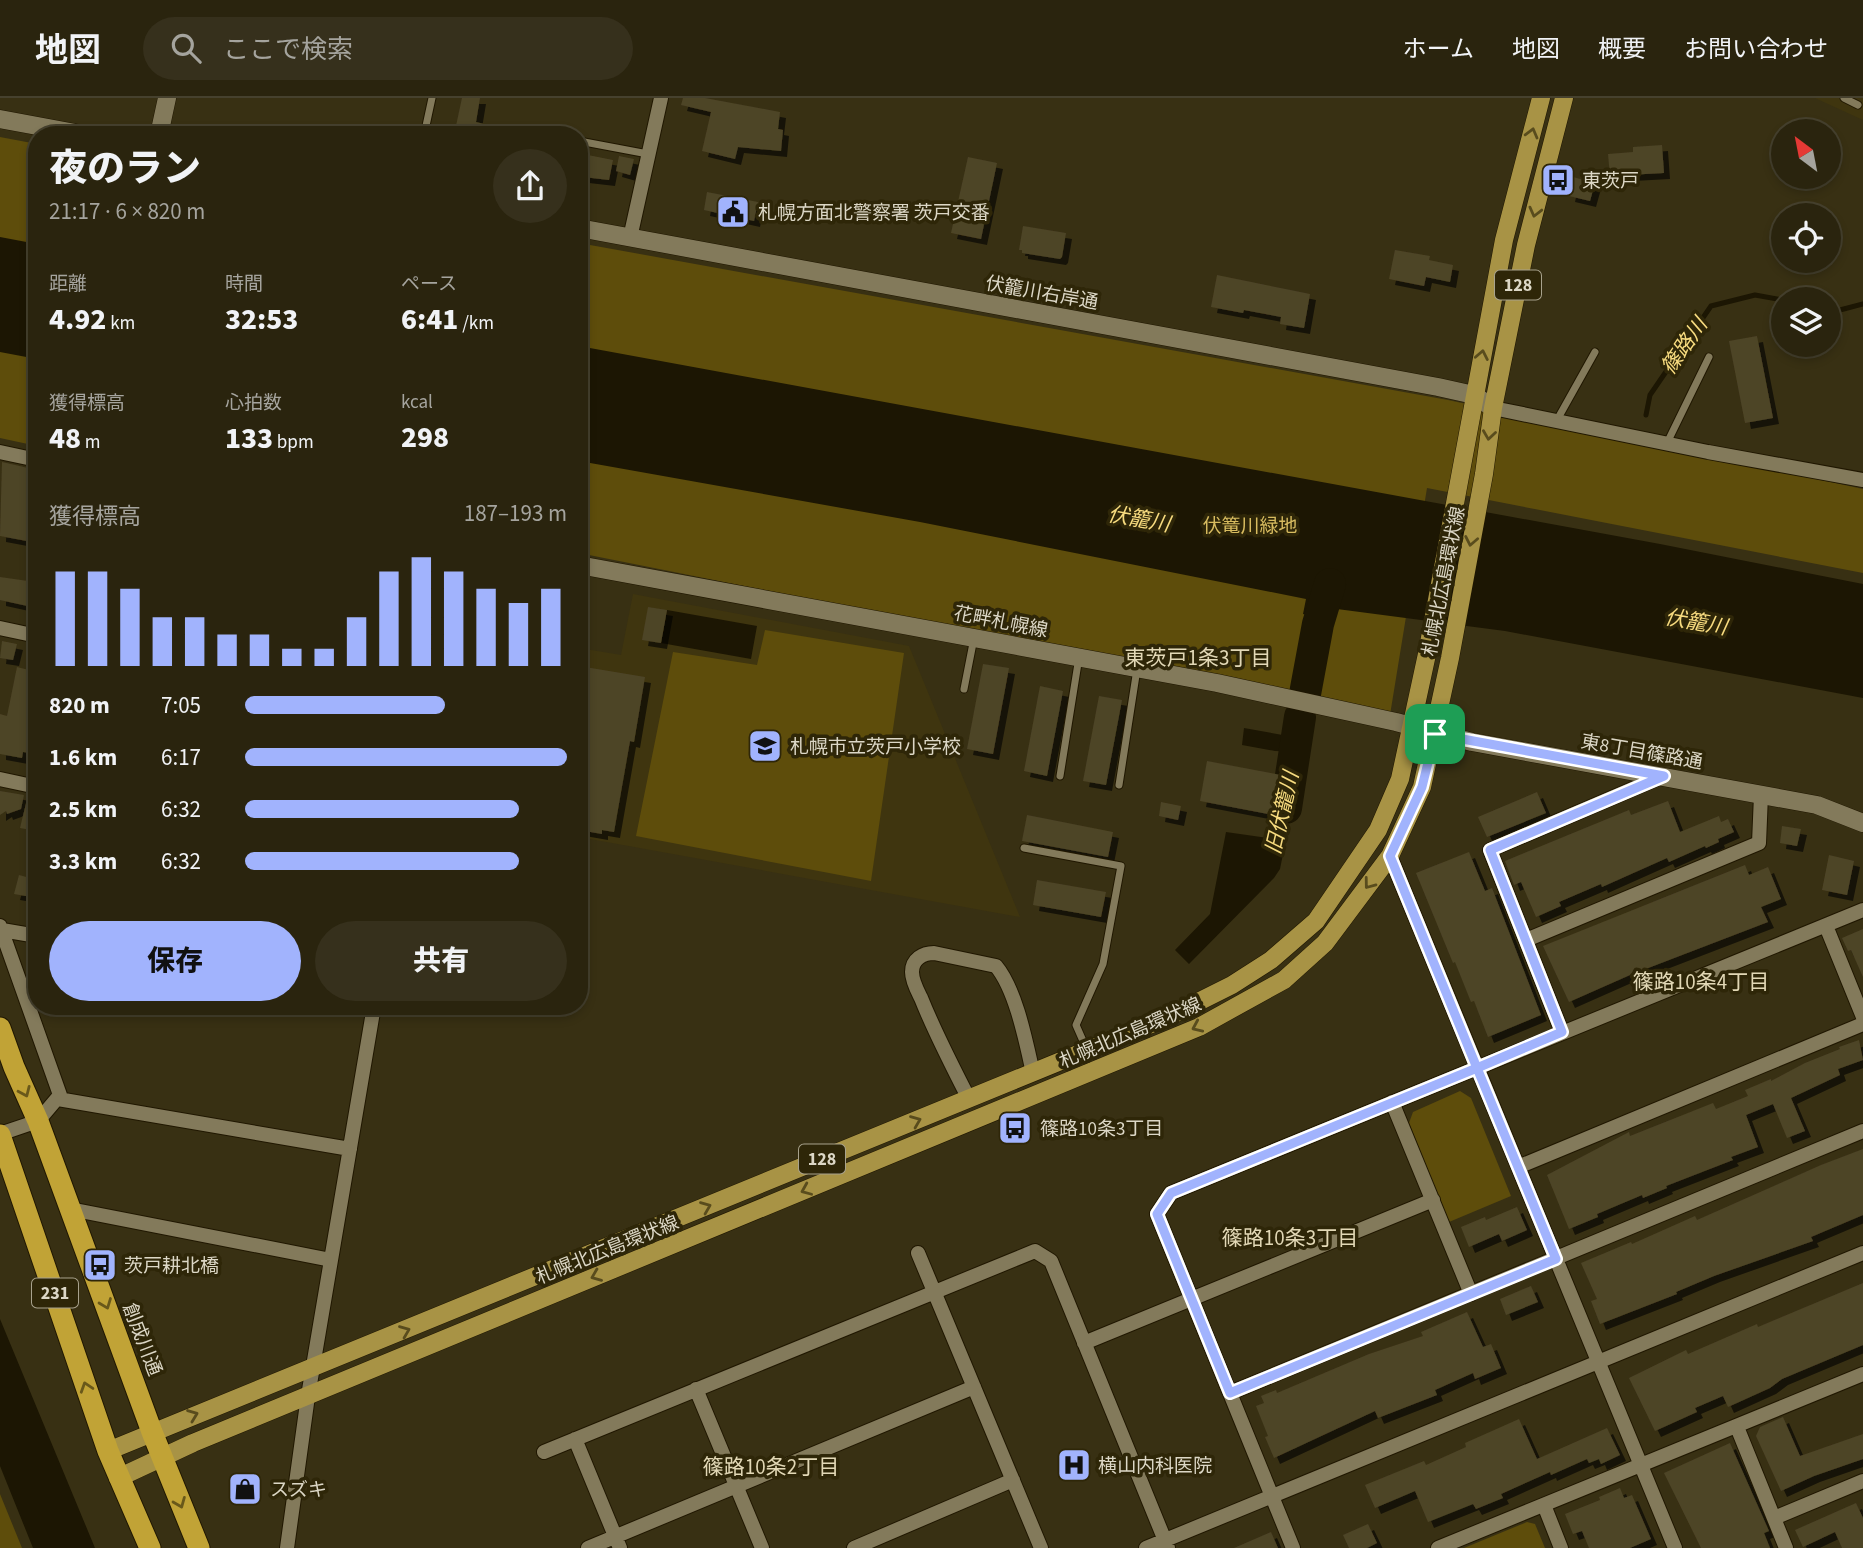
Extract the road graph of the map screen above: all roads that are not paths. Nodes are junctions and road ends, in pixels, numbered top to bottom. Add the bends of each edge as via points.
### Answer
1 (167, 98) edge
2 (432, 98) edge
3 (661, 98) edge
4 (1541, 98) edge
5 (1564, 98) edge
6 (1844, 98) edge
7 (1858, 105) dead end
8 (0, 118) edge
9 (40, 126) edge
10 (161, 126) edge
11 (427, 126) edge
12 (588, 143) edge
13 (649, 155) junction
14 (588, 230) edge
15 (630, 238) junction
16 (1595, 352) dead end
17 (1709, 356) dead end
18 (1474, 395) junction
19 (1493, 408) junction
20 (1556, 421) junction
21 (1667, 444) junction
22 (0, 452) edge
23 (28, 458) edge
24 (1863, 480) edge
25 (588, 567) edge
26 (0, 628) edge
27 (28, 634) edge
28 (974, 637) junction
29 (1079, 657) junction
30 (1137, 668) junction
31 (964, 689) dead end
32 (1412, 727) junction
33 (1435, 734) junction
34 (1060, 776) dead end
35 (1664, 776) junction
36 (0, 779) edge
37 (28, 785) edge
38 (1119, 785) dead end
39 (1761, 794) junction
40 (1863, 823) edge
41 (1024, 848) dead end
42 (1390, 856) junction
43 (1863, 910) edge
44 (1826, 926) junction
45 (1, 928) edge
46 (28, 934) edge
47 (1525, 940) junction
48 (28, 1004) edge
49 (32, 1015) edge
50 (372, 1015) edge
51 (1863, 1017) edge
52 (1863, 1024) edge
53 (0, 1028) edge
54 (1562, 1032) junction
55 (1087, 1051) junction
56 (1477, 1068) junction
57 (1033, 1073) junction
58 (58, 1099) junction
59 (969, 1099) junction
60 (1392, 1102) junction
61 (38, 1121) junction
62 (1863, 1131) edge
63 (0, 1134) edge
64 (350, 1149) junction
65 (1518, 1167) junction
66 (1433, 1200) junction
67 (70, 1209) junction
68 (918, 1253) dead end
69 (1863, 1253) edge
70 (1556, 1259) junction
71 (331, 1260) junction
72 (933, 1291) junction
73 (1471, 1294) junction
74 (1192, 1299) junction
75 (1084, 1343) junction
76 (1598, 1362) junction
77 (313, 1368) junction
78 (1863, 1374) edge
79 (974, 1387) junction
80 (696, 1389) junction
81 (1230, 1393) junction
82 (308, 1396) junction
83 (1737, 1427) junction
84 (152, 1432) junction
85 (575, 1439) junction
86 (108, 1451) junction
87 (544, 1451) dead end
88 (162, 1457) junction
89 (1641, 1465) junction
90 (118, 1478) junction
91 (1013, 1480) junction
92 (1863, 1481) edge
93 (736, 1486) junction
94 (1272, 1496) junction
95 (1544, 1505) junction
96 (1774, 1518) junction
97 (618, 1542) edge
98 (1166, 1544) edge
99 (149, 1548) edge
100 (199, 1548) edge
101 (287, 1548) edge
102 (588, 1548) edge
103 (762, 1548) edge
104 (855, 1548) edge
105 (1041, 1548) edge
106 (1146, 1548) edge
107 (1293, 1548) edge
108 (1437, 1548) edge
109 (1561, 1548) edge
110 (1675, 1548) edge
111 (1786, 1548) edge

1 - 10 main road
2 - 11 lane
3 - 13 street
18 -> 4 main road, 札幌北広島環状線 / 128 via 1504,240
5 -> 19 main road, 札幌北広島環状線 / 128 via 1526,245
6 - 7 lane
8 - 9 main road
12 - 13 lane
13 - 15 street
14 - 15 main road, 伏籠川右岸通
15 - 18 main road, 伏籠川右岸通
16 - 20 lane
17 - 21 lane
18 - 19 main road, 伏籠川右岸通
18 - 32 main road, 札幌北広島環状線 / 128
19 - 20 street
19 -> 33 main road, 札幌北広島環状線 / 128
20 - 21 street
21 - 24 street
22 - 23 street
25 - 28 main road, 花畔札幌線
26 - 27 street
28 - 29 main road, 花畔札幌線
28 - 31 lane
29 - 30 main road, 花畔札幌線
29 - 34 lane
30 - 32 main road, 花畔札幌線
30 - 38 lane
32 - 33 main road, 東8丁目篠路通
32 - 55 main road, 札幌北広島環状線 / 128 via 1399,779 1378,830 1316,921 1271,960 1232,985
33 - 35 main road, 東8丁目篠路通
33 - 42 main road, 札幌北広島環状線 / 128 via 1422,787
35 - 39 main road, 東8丁目篠路通
35 - 47 street via 1490,850
36 - 37 street
39 - 40 main road, 東8丁目篠路通 via 1817,806
39 - 47 street via 1759,843
41 - 55 lane via 1121,866 1103,964 1076,1025
42 - 56 street
42 -> 82 main road, 札幌北広島環状線 / 128 via 1325,943 1284,980 1199,1027
43 - 44 street
44 - 51 street
44 - 54 street
45 - 46 street
45 - 48 street
47 - 54 street
49 - 58 street
50 - 64 street
52 - 65 street
53 -> 61 highway, 創成川通 / 231
54 - 56 street
55 - 57 main road, 札幌北広島環状線 / 128
56 - 60 street
56 - 65 street
57 - 59 main road, 札幌北広島環状線 / 128
57 - 59 street via 1023,1025 996,965 924,954 915,961 913,979
58 - 61 street
58 - 64 street
77 -> 59 main road, 札幌北広島環状線 / 128
60 - 66 street
60 - 74 street via 1171,1193 1157,1214
61 - 63 street
61 - 67 highway, 創成川通 / 231
62 - 70 street
86 -> 63 highway, 231
64 - 71 street
65 - 70 street
66 - 73 street
66 - 74 street
67 - 71 street
67 -> 84 highway, 創成川通 / 231
68 - 72 street
69 - 76 street
70 - 73 street
70 - 76 street
71 - 77 street
72 - 75 street via 1035,1251 1051,1261
72 - 79 street
72 - 80 street
73 - 81 street
74 - 75 street
74 - 81 street
75 - 98 street
76 - 89 street
76 - 94 street
77 - 82 street
84 -> 77 main road, 札幌北広島環状線 / 128
78 - 83 street
79 - 91 street
79 - 93 street
80 - 85 street
80 - 93 street
81 - 94 street
82 - 88 main road, 札幌北広島環状線 / 128
82 - 101 street
83 - 89 street
83 - 96 street
84 - 86 main road, 札幌北広島環状線 / 128
84 - 88 highway, 創成川通 / 231
85 - 87 street
85 - 97 street
86 - 90 highway, 231
88 - 90 main road, 札幌北広島環状線 / 128
88 -> 100 highway, 創成川通 / 231
89 - 95 street
89 - 110 street
90 - 99 highway, 231
91 - 104 street
91 - 105 street
92 - 96 street
93 - 97 street
93 - 103 street
94 - 98 street
94 - 107 street
95 - 108 street
95 - 109 street
96 - 111 street
97 - 102 street
98 - 106 street

